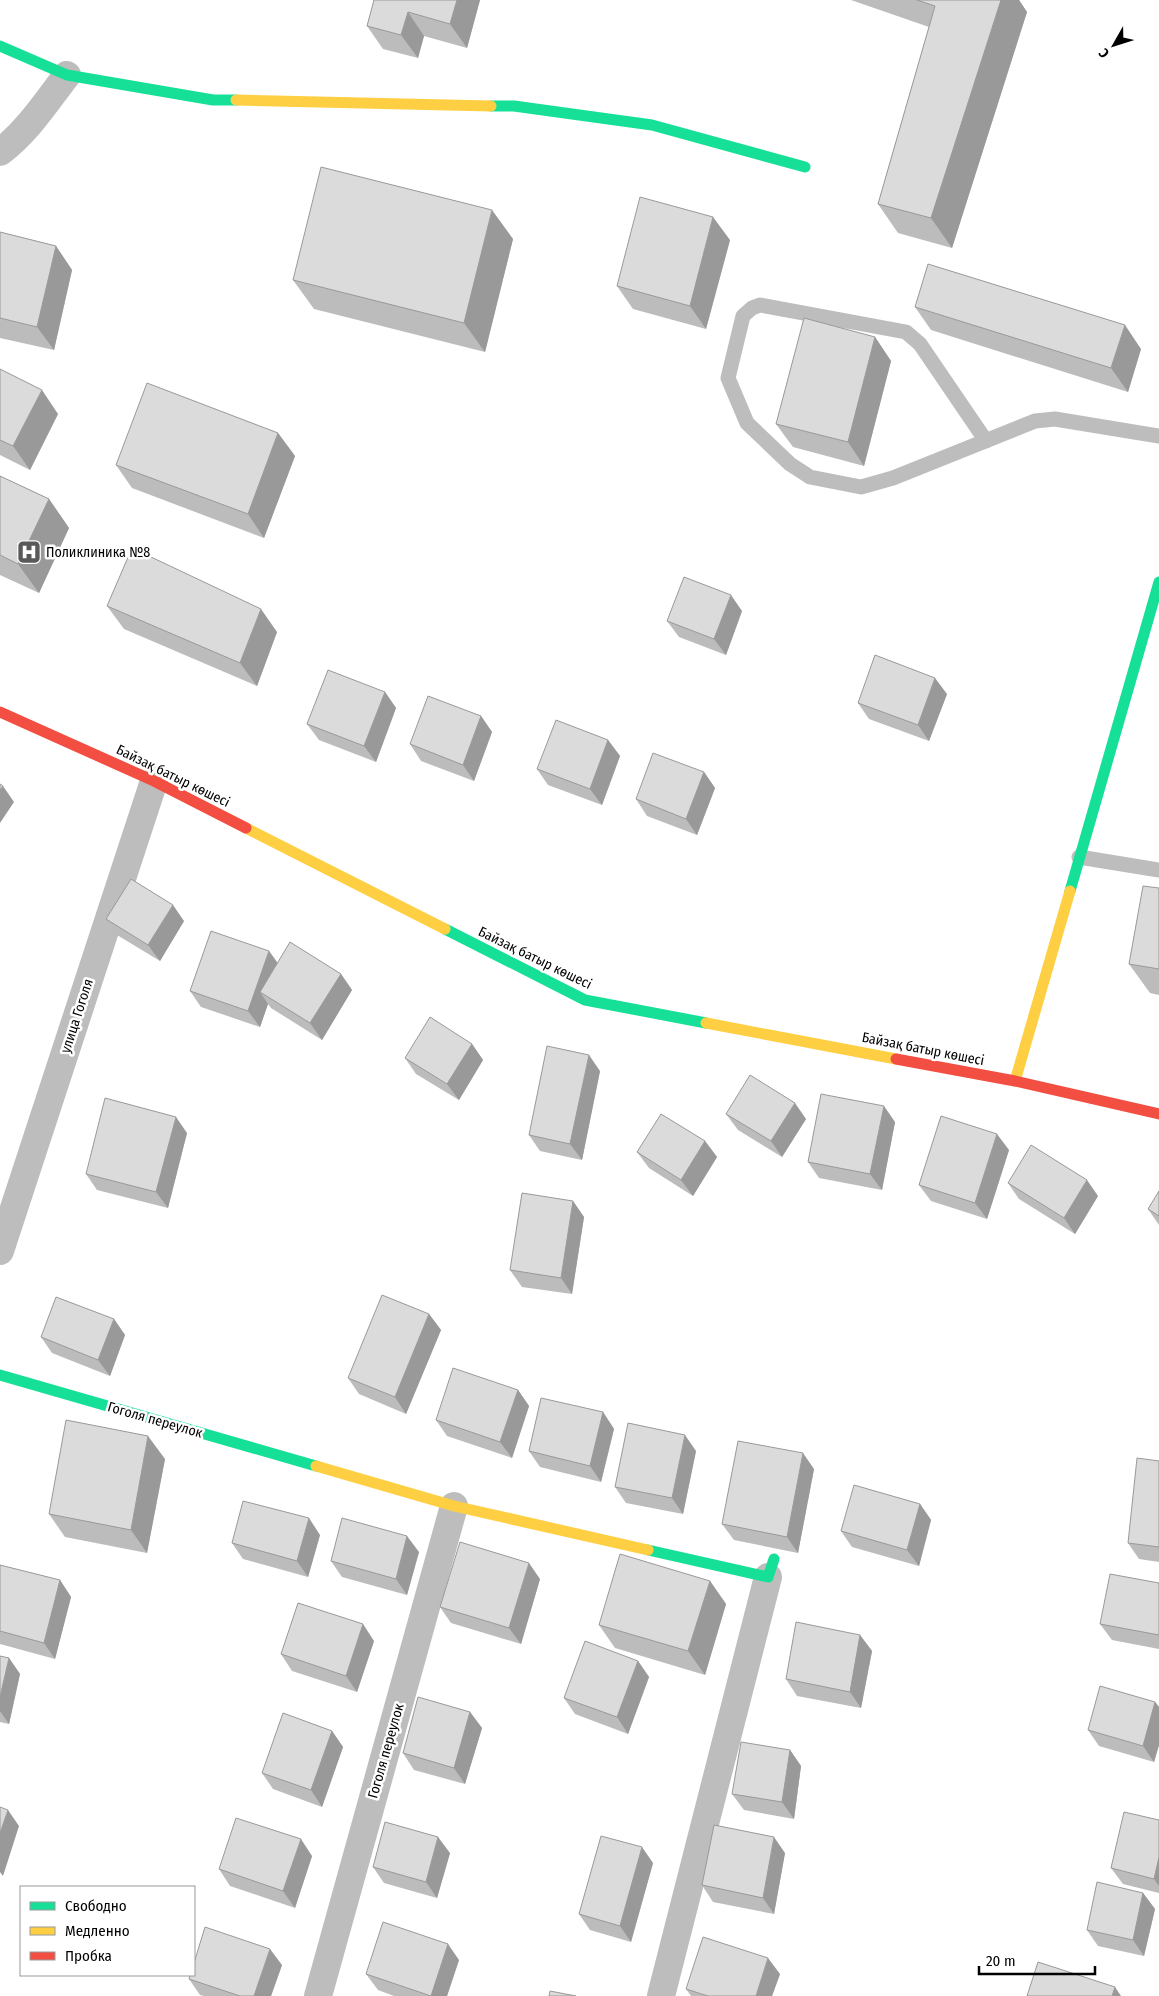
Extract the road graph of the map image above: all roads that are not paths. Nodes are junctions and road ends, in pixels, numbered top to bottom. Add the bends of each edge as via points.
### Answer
1 (0, 46) edge
2 (67, 75) junction
3 (0, 152) edge
4 (805, 166) dead end
5 (1159, 436) edge
6 (986, 441) junction
7 (1159, 582) edge
8 (0, 712) edge
9 (154, 781) junction
10 (1079, 857) junction
11 (1159, 870) edge
12 (1015, 1081) junction
13 (1159, 1114) edge
14 (0, 1251) edge
15 (0, 1375) edge
16 (454, 1506) junction
17 (771, 1568) joint
18 (318, 1996) edge
19 (660, 1996) edge

1 - 2 street
2 - 3 street via 34,118
2 - 4 street via 213,100 514,106 652,125
5 - 6 lane via 1055,419 1035,421
6 - 6 lane via 893,478 861,487 810,477 790,464 747,423 734,394 728,378 743,316 760,305 906,332 920,344
7 - 10 street
8 - 9 street, Байзақ батыр көшесі
9 - 12 street, Байзақ батыр көшесі via 584,1000
9 - 14 street, улица Гоголя
10 - 11 lane
10 - 12 street
12 - 13 street, Байзақ батыр көшесі
15 - 16 street, Гоголя переулок
16 - 17 street, Гоголя переулок
16 - 18 street, Гоголя переулок
17 - 19 street, Гоголя переулок

